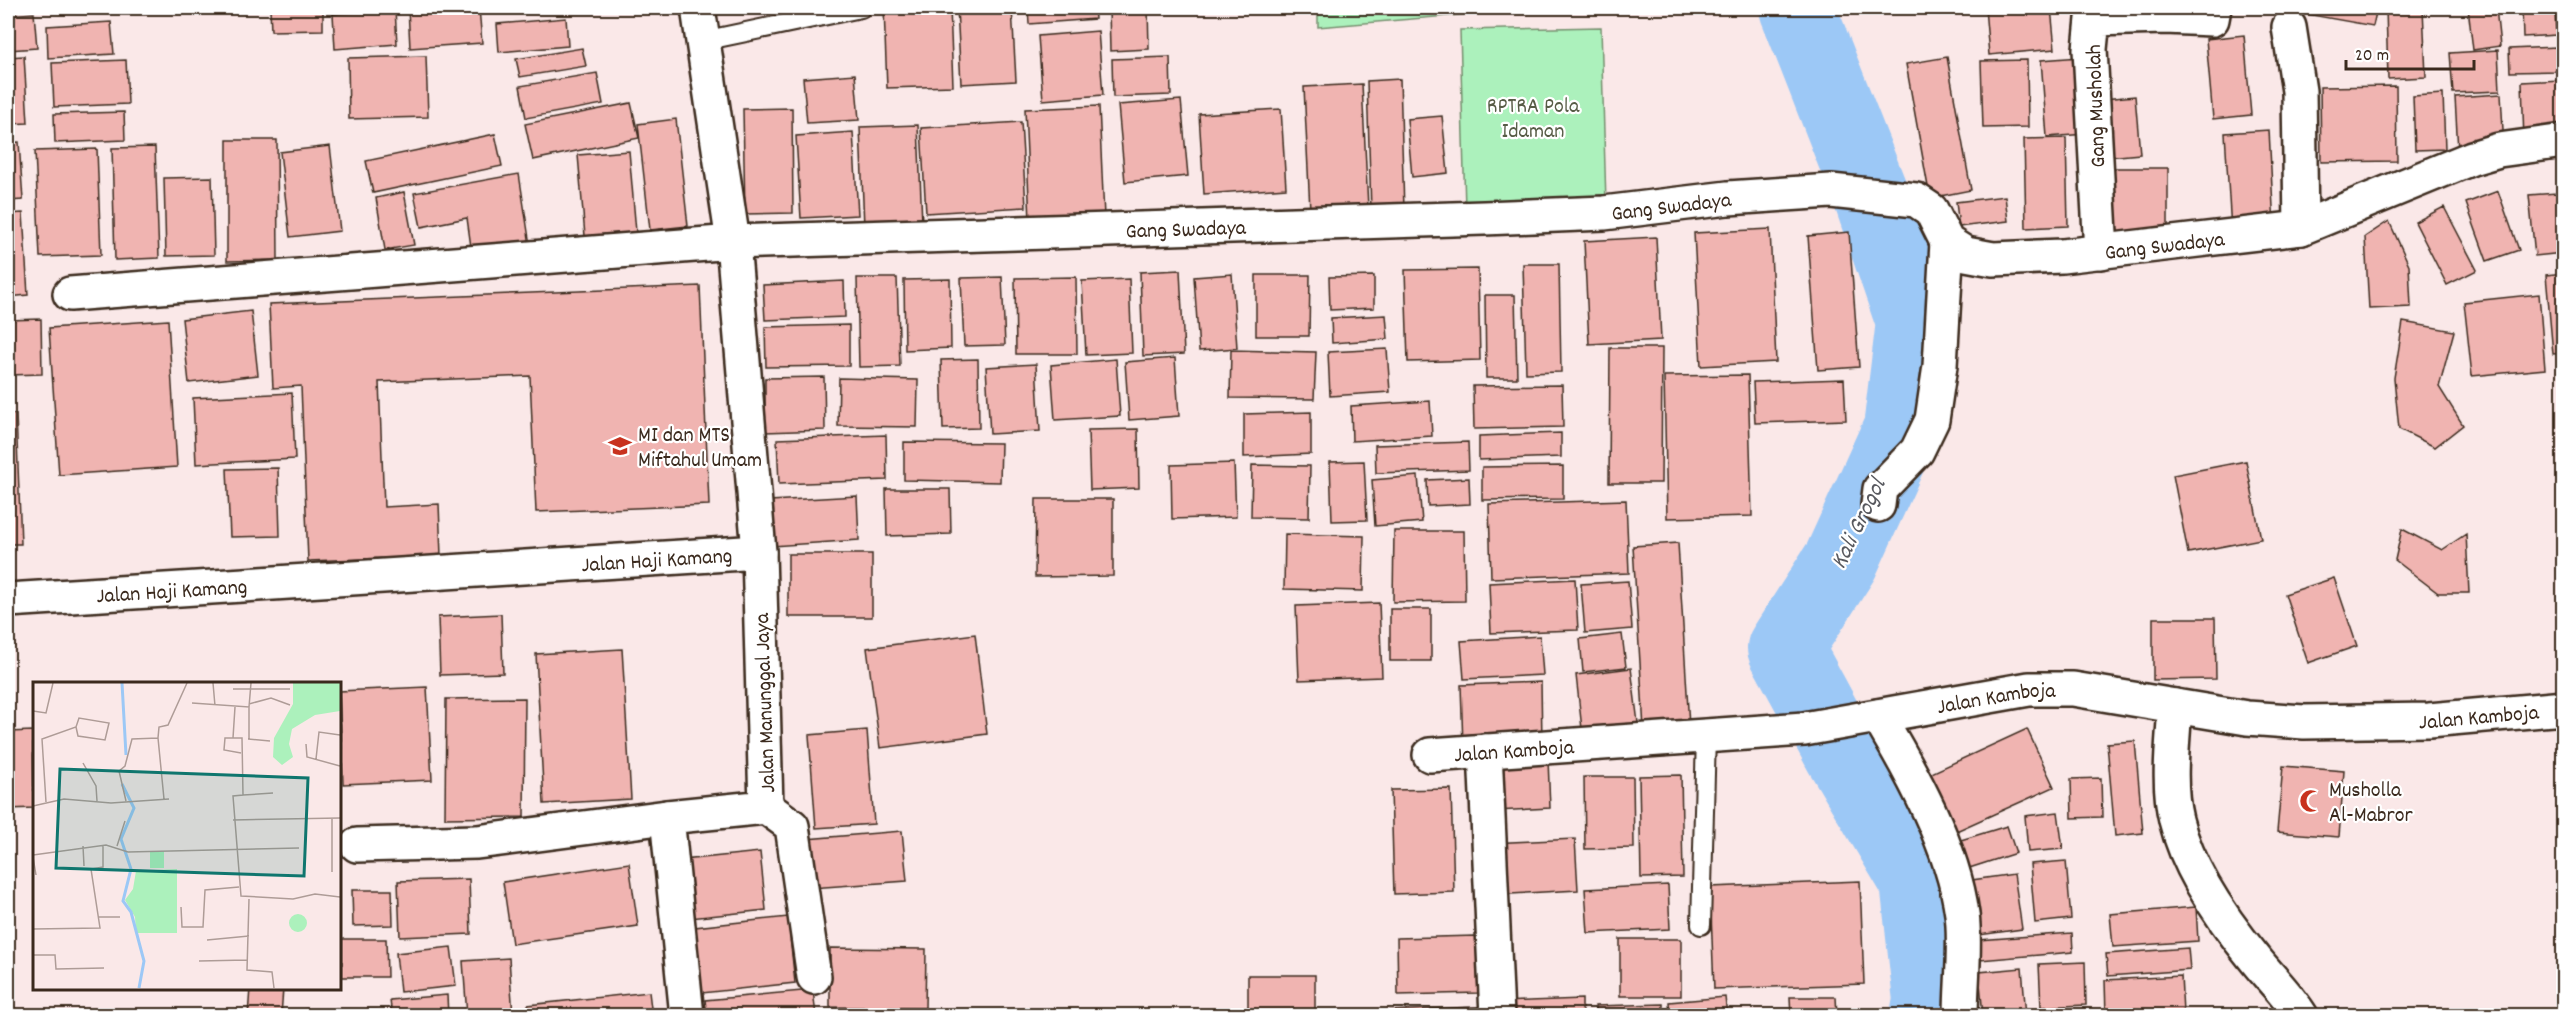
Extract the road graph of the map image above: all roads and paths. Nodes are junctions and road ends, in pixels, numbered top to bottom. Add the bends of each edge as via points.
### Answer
1 (698, 8) edge
2 (861, 8) edge
3 (2214, 8) edge
4 (2289, 27) dead end
5 (703, 41) junction
6 (2564, 141) edge
7 (2301, 228) junction
8 (733, 242) junction
9 (1947, 242) junction
10 (2101, 252) junction
11 (70, 294) dead end
12 (1878, 505) dead end
13 (759, 552) junction
14 (8, 600) edge
15 (2175, 706) junction
16 (2564, 708) edge
17 (1878, 716) junction
18 (1706, 735) junction
19 (1485, 751) junction
20 (1430, 755) dead end
21 (766, 807) junction
22 (667, 817) junction
23 (357, 845) dead end
24 (1701, 925) dead end
25 (814, 977) dead end
26 (687, 1016) edge
27 (1497, 1016) edge
28 (1961, 1016) edge
29 (2301, 1016) edge

1 - 5 street, Jalan Haji Kamang
2 - 5 lane
3 - 10 street, Gang Musholah via 2212,19 2093,19 2090,49
4 - 7 street via 2299,91
5 - 8 street, Jalan Haji Kamang
6 - 7 street, Gang Swadaya via 2472,158
7 - 10 street, Gang Swadaya
8 - 9 street, Gang Swadaya via 1520,217 1604,213 1831,191 1897,196 1926,204
8 - 11 street, Gang Swadaya
8 - 13 street, Jalan Haji Kamang
9 - 10 street, Gang Swadaya via 1966,254 1993,259
9 - 12 street via 1940,366 1932,420 1917,451 1880,489
13 - 14 street, Jalan Haji Kamang
13 - 21 street, Jalan Manunggal Jaya
15 - 16 street, Jalan Kamboja via 2247,718 2304,722 2429,720
15 - 17 street, Jalan Kamboja via 2073,688 2029,689
15 - 29 street via 2172,792 2187,854 2218,908
17 - 18 street, Jalan Kamboja via 1804,729
17 - 28 street via 1914,775 1949,864 1962,915
18 - 19 street, Jalan Kamboja
18 - 24 lane
19 - 20 street, Jalan Kamboja
19 - 27 street
21 - 22 street, Jalan Manunggal Jaya
21 - 25 street via 792,826
22 - 23 street, Jalan Manunggal Jaya via 477,842
22 - 26 street

